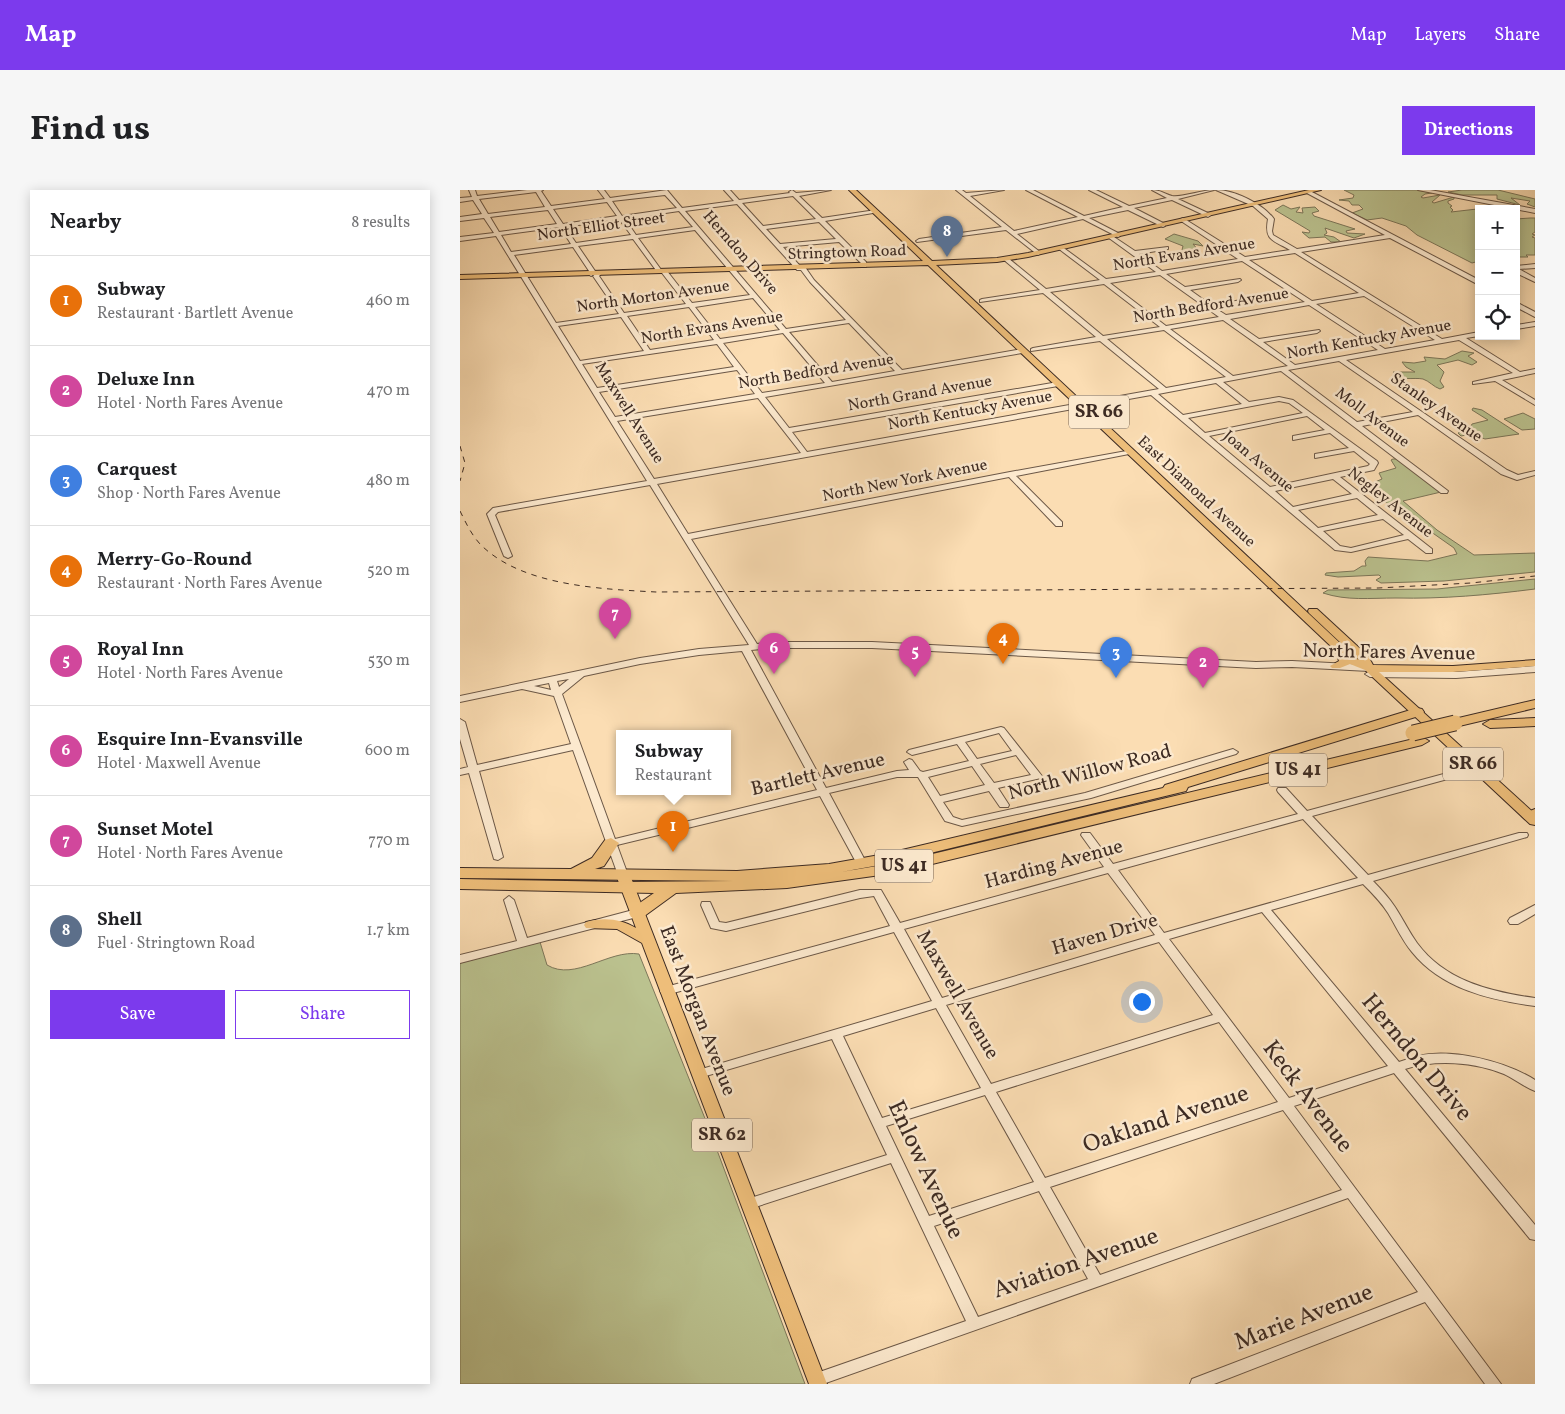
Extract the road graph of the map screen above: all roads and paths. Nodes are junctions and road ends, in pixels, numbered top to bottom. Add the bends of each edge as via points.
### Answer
1 (472, 190) edge
2 (538, 190) edge
3 (601, 190) edge
4 (727, 190) edge
5 (828, 190) edge
6 (852, 190) edge
7 (862, 190) edge
8 (959, 190) edge
9 (1001, 190) edge
10 (1029, 190) edge
11 (1092, 190) edge
12 (1155, 190) edge
13 (1211, 190) edge
14 (1219, 190) edge
15 (1318, 190) edge
16 (1421, 190) edge
17 (665, 191) edge
18 (792, 192) edge
19 (1308, 192) junction
20 (966, 195) junction
21 (474, 198) junction
22 (1172, 198) junction
23 (460, 200) edge
24 (608, 200) junction
25 (739, 202) junction
26 (1252, 205) junction
27 (549, 208) junction
28 (1129, 208) junction
29 (681, 210) junction
30 (1535, 211) edge
31 (876, 212) junction
32 (1208, 215) junction
33 (486, 216) junction
34 (621, 218) junction
35 (1084, 218) junction
36 (460, 219) edge
37 (820, 220) junction
38 (1183, 220) junction
39 (1163, 225) junction
40 (561, 226) junction
41 (697, 228) junction
42 (762, 228) junction
43 (1007, 228) junction
44 (1013, 233) junction
45 (497, 234) junction
46 (1114, 236) junction
47 (1391, 236) junction
48 (635, 237) junction
49 (460, 239) edge
50 (840, 240) junction
51 (919, 242) junction
52 (574, 245) junction
53 (780, 246) junction
54 (1061, 248) junction
55 (1166, 248) dead end
56 (1295, 251) junction
57 (1038, 253) junction
58 (1135, 253) junction
59 (509, 254) junction
60 (1006, 259) junction
61 (1242, 259) junction
62 (942, 263) junction
63 (932, 264) junction
64 (864, 266) junction
65 (1535, 266) edge
66 (801, 268) junction
67 (1520, 268) edge
68 (733, 270) junction
69 (1520, 271) edge
70 (663, 272) junction
71 (1162, 272) junction
72 (595, 273) junction
73 (523, 275) junction
74 (1475, 275) edge
75 (1466, 277) junction
76 (460, 278) edge
77 (1238, 280) dead end
78 (1535, 280) edge
79 (1475, 281) edge
80 (1105, 282) junction
81 (1184, 289) junction
82 (1044, 291) junction
83 (1364, 294) junction
84 (755, 296) junction
85 (1260, 299) dead end
86 (982, 301) junction
87 (1310, 303) junction
88 (691, 305) junction
89 (1520, 306) edge
90 (1210, 307) junction
91 (623, 315) junction
92 (1535, 315) edge
93 (1224, 317) junction
94 (850, 321) junction
95 (1535, 324) edge
96 (555, 325) junction
97 (1520, 326) edge
98 (1164, 327) junction
99 (785, 331) junction
100 (1317, 331) dead end
101 (1475, 335) edge
102 (1101, 338) junction
103 (1459, 338) junction
104 (719, 341) junction
105 (1258, 341) junction
106 (1441, 341) junction
107 (1033, 350) junction
108 (1022, 351) junction
109 (1384, 351) junction
110 (648, 352) junction
111 (1341, 359) junction
112 (578, 363) junction
113 (1294, 367) junction
114 (739, 368) junction
115 (1282, 369) junction
116 (1535, 371) edge
117 (900, 372) junction
118 (1519, 374) junction
119 (1232, 378) junction
120 (1496, 379) junction
121 (1217, 381) junction
122 (1475, 382) dead end
123 (830, 384) junction
124 (1058, 384) junction
125 (596, 390) junction
126 (1165, 391) junction
127 (1153, 393) junction
128 (759, 395) junction
129 (1535, 403) edge
130 (1086, 405) junction
131 (1248, 405) junction
132 (1419, 412) junction
133 (1309, 414) junction
134 (1183, 417) junction
135 (614, 419) junction
136 (1358, 424) junction
137 (787, 431) junction
138 (1332, 431) junction
139 (1204, 435) junction
140 (1296, 438) dead end
141 (1354, 448) junction
142 (1129, 452) junction
143 (805, 454) junction
144 (1318, 456) dead end
145 (1535, 473) edge
146 (1010, 474) junction
147 (1334, 476) junction
148 (653, 482) junction
149 (1270, 490) junction
150 (1444, 491) dead end
151 (1358, 495) junction
152 (1293, 509) junction
153 (1384, 516) junction
154 (1059, 524) dead end
155 (1318, 530) junction
156 (1410, 536) junction
157 (687, 537) junction
158 (1429, 551) dead end
159 (508, 556) dead end
160 (750, 647) junction
161 (1341, 650) junction
162 (1535, 663) edge
163 (1272, 666) junction
164 (1336, 666) junction
165 (1535, 669) edge
166 (591, 671) junction
167 (1372, 671) junction
168 (552, 679) junction
169 (516, 687) junction
170 (558, 694) junction
171 (460, 699) edge
172 (1535, 704) edge
173 (1417, 712) junction
174 (1535, 712) edge
175 (460, 722) edge
176 (1535, 722) edge
177 (1490, 724) junction
178 (1459, 727) junction
179 (1418, 737) junction
180 (959, 740) junction
181 (576, 746) junction
182 (1018, 752) junction
183 (1233, 752) dead end
184 (974, 763) junction
185 (473, 769) junction
186 (460, 772) edge
187 (919, 774) junction
188 (1451, 775) dead end
189 (992, 788) junction
190 (1282, 790) dead end
191 (823, 792) junction
192 (937, 800) junction
193 (1004, 804) dead end
194 (1113, 804) junction
195 (1306, 816) junction
196 (1533, 817) edge
197 (1086, 835) dead end
198 (1523, 835) dead end
199 (611, 843) junction
200 (498, 857) dead end
201 (862, 864) junction
202 (1111, 869) junction
203 (460, 873) edge
204 (568, 874) junction
205 (1364, 879) junction
206 (625, 881) junction
207 (460, 884) edge
208 (672, 887) junction
209 (509, 900) dead end
210 (706, 905) dead end
211 (1264, 908) junction
212 (1535, 909) edge
213 (637, 913) junction
214 (1514, 921) dead end
215 (591, 925) junction
216 (897, 928) junction
217 (1162, 937) junction
218 (647, 940) junction
219 (523, 943) junction
220 (460, 959) edge
221 (666, 991) junction
222 (1535, 1002) edge
223 (941, 1003) junction
224 (1221, 1018) junction
225 (836, 1034) junction
226 (1395, 1066) junction
227 (699, 1074) junction
228 (1535, 1086) edge
229 (990, 1090) junction
230 (1286, 1104) junction
231 (879, 1124) junction
232 (895, 1157) junction
233 (1043, 1184) junction
234 (1351, 1192) junction
235 (749, 1204) junction
236 (926, 1223) junction
237 (1535, 1235) edge
238 (1096, 1281) junction
239 (1428, 1295) junction
240 (974, 1324) junction
241 (817, 1382) edge
242 (1197, 1384) edge
243 (1494, 1384) edge

1 - 21 street, Maxwell Avenue
2 - 21 street
2 - 27 street
3 - 24 street
4 - 25 street
5 - 18 street
6 - 31 main road, East Diamond Avenue / SR 66
7 - 51 main road, East Diamond Avenue / SR 66
8 - 20 street
9 - 20 street
10 - 35 street
11 - 28 street
12 - 22 street
13 - 22 street
14 - 26 street
15 - 19 main road, Stringtown Road
16 - 30 street
17 - 24 street
17 - 29 street, Herndon Drive
18 - 25 street
18 - 37 street
19 - 26 main road, Stringtown Road
19 - 47 street
20 - 43 street
21 - 23 street
21 - 33 street, Maxwell Avenue
22 - 28 street
22 - 32 street
24 - 27 street
24 - 34 street
25 - 29 street
25 - 42 street
26 - 32 main road, Stringtown Road
26 - 56 street via 1270,218 1271,236
27 - 33 street
27 - 40 street
28 - 35 street
28 - 39 street
29 - 34 street
29 - 41 street, Herndon Drive
31 - 37 street
31 - 63 main road, East Diamond Avenue / SR 66
32 - 38 main road, Stringtown Road
33 - 36 street
33 - 45 street, Maxwell Avenue
34 - 40 street
34 - 48 street
35 - 44 street
35 - 46 street
37 - 42 street
37 - 50 street
38 - 39 main road, Stringtown Road
38 - 61 street
39 - 46 main road, Stringtown Road
40 - 45 street
40 - 52 street
41 - 48 street, North Elliot Street
41 - 68 street, Herndon Drive
42 - 53 street
43 - 44 street
43 - 51 street
44 - 57 street
45 - 49 street
45 - 59 street, Maxwell Avenue
46 - 54 main road, Stringtown Road
46 - 58 street
47 - 56 street, North Evans Avenue
47 - 75 street
48 - 52 street, North Elliot Street
48 - 70 street
50 - 53 street
50 - 64 street
51 - 62 main road, East Diamond Avenue / SR 66
52 - 59 street, North Elliot Street
52 - 72 street
53 - 66 street
54 - 57 main road, Stringtown Road
54 - 80 street
55 - 58 street
56 - 61 street, North Evans Avenue
56 - 83 street
57 - 60 main road, Stringtown Road
58 - 71 street
59 - 73 street, Maxwell Avenue
60 - 62 main road, Stringtown Road
60 - 82 street
61 - 71 street, North Evans Avenue
61 - 87 street
62 - 63 main road, Stringtown Road
62 - 86 main road, East Diamond Avenue / SR 66
63 - 64 main road, Stringtown Road
63 - 108 main road, East Diamond Avenue / SR 66
64 - 66 main road, Stringtown Road
65 - 67 street
66 - 68 main road, Stringtown Road
66 - 94 street
68 - 70 main road, Stringtown Road
68 - 84 street, Herndon Drive
69 - 78 street
70 - 72 main road, Stringtown Road
70 - 88 street
71 - 80 street, North Evans Avenue
71 - 81 street
72 - 73 main road, Stringtown Road
72 - 91 street
73 - 76 main road, Stringtown Road
73 - 96 street, Maxwell Avenue
74 - 75 street
75 - 79 street
77 - 81 street
80 - 82 street, North Evans Avenue
80 - 98 street
81 - 90 street
82 - 86 street, North Evans Avenue
82 - 102 street
83 - 87 street, North Bedford Avenue
83 - 106 street
84 - 88 street, North Morton Avenue
84 - 99 street, Herndon Drive
85 - 90 street
86 - 107 main road, East Diamond Avenue / SR 66
87 - 93 street, North Bedford Avenue
87 - 109 street
88 - 91 street, North Morton Avenue
88 - 104 street
89 - 92 street
90 - 93 street
91 - 96 street, North Morton Avenue
91 - 110 street
93 - 98 street, North Bedford Avenue
93 - 105 street
94 - 99 street, North Evans Avenue
94 - 117 street
95 - 97 street
96 - 112 street, Maxwell Avenue
98 - 102 street, North Bedford Avenue
98 - 119 street
99 - 104 street, North Evans Avenue
99 - 123 street, Herndon Drive
100 - 105 street
101 - 103 street, North Kentucky Avenue
102 - 107 street, North Bedford Avenue
102 - 126 street
103 - 106 street, North Kentucky Avenue
103 - 118 street
104 - 110 street, North Evans Avenue
104 - 114 street
105 - 113 street
106 - 109 street, North Kentucky Avenue
107 - 130 main road, East Diamond Avenue / SR 66
108 - 117 street, North Bedford Avenue
108 - 124 main road, East Diamond Avenue / SR 66
109 - 111 street, North Kentucky Avenue
110 - 112 street, North Evans Avenue
111 - 113 street, North Kentucky Avenue
111 - 132 street, Stanley Avenue
112 - 125 street, Maxwell Avenue
113 - 115 street, North Kentucky Avenue
114 - 125 street
114 - 128 street
115 - 119 street, North Kentucky Avenue
115 - 136 street, Moll Avenue
116 - 118 street
117 - 123 street, North Bedford Avenue
118 - 120 street
119 - 121 street, North Kentucky Avenue
120 - 122 street
120 - 129 street
121 - 126 street, North Kentucky Avenue
121 - 131 street
123 - 128 street, North Bedford Avenue
124 - 130 main road, East Diamond Avenue / SR 66
124 - 137 street, North Grand Avenue
125 - 135 street, Maxwell Avenue
126 - 127 street, North Kentucky Avenue
127 - 130 street, North Kentucky Avenue
127 - 134 street, Joan Avenue
128 - 135 street, North Bedford Avenue
128 - 137 street
130 - 142 main road, East Diamond Avenue / SR 66
130 - 143 street, North Kentucky Avenue
130 - 167 main road, East Diamond Avenue / SR 66 via 1364,658
131 - 133 street, Negley Avenue via 1279,399 1292,402
131 - 134 street
132 - 136 street
132 - 145 street, Stanley Avenue via 1504,472 1517,478
133 - 138 street, Negley Avenue
133 - 139 street
134 - 139 street, Joan Avenue
135 - 148 street, Maxwell Avenue
136 - 150 street, Moll Avenue
137 - 143 street
138 - 140 street
138 - 141 street, Negley Avenue
139 - 149 street, Joan Avenue
141 - 144 street
141 - 147 street, Negley Avenue via 1374,463 1371,468
142 - 146 street, North New York Avenue
142 - 161 main road, East Diamond Avenue / SR 66
143 - 148 street, North Kentucky Avenue
146 - 154 street
146 - 157 street, North New York Avenue
147 - 149 street
147 - 151 street, Negley Avenue
148 - 157 street, Maxwell Avenue
148 - 159 street, North Kentucky Avenue via 496,510 492,514
149 - 152 street, Joan Avenue
151 - 152 street
151 - 153 street, Negley Avenue
152 - 155 street, Joan Avenue
153 - 155 street
153 - 156 street, Negley Avenue
155 - 156 street, Joan Avenue via 1338,548 1345,550
156 - 158 street, Negley Avenue
157 - 160 street, Maxwell Avenue
160 - 163 street, North Fares Avenue via 872,644
160 - 166 street, North Fares Avenue via 669,656
160 - 191 street, Maxwell Avenue
161 - 164 main road via 1345,662
161 - 167 main road, East Diamond Avenue / SR 66 via 1353,662
162 - 167 main road, North Fares Avenue
163 - 164 street, North Fares Avenue
163 - 167 street, North Fares Avenue via 1293,670
164 - 167 street, North Fares Avenue
165 - 167 street, North Fares Avenue via 1456,676
166 - 168 street, North Fares Avenue
166 - 170 street via 570,682
167 - 173 main road, East Diamond Avenue / SR 66
168 - 169 street, North Fares Avenue
168 - 170 street, East Morgan Avenue
169 - 170 street
169 - 171 street, North Fares Avenue
170 - 181 street, East Morgan Avenue
172 - 178 highway, US 41
173 - 194 highway
173 - 196 main road, East Diamond Avenue / SR 66
174 - 177 highway, US 41
175 - 185 street
176 - 177 highway, SR 66
177 - 178 highway, US 41
178 - 179 highway, US 41
179 - 194 highway, US 41
179 - 208 highway, US 41 via 888,870 792,884
180 - 182 street via 1002,730
180 - 184 street
180 - 187 street via 910,757
181 - 185 street
181 - 199 street, East Morgan Avenue
182 - 184 street, Bartlett Avenue
182 - 189 street via 1037,776
183 - 192 street, North Willow Road via 1083,797 976,820 955,822 949,819
184 - 187 street, Bartlett Avenue
184 - 189 street
185 - 186 street
185 - 200 street
187 - 191 street, Bartlett Avenue via 896,774
187 - 192 street
188 - 195 street, Harding Avenue
189 - 192 street
189 - 193 street
190 - 195 street
191 - 199 street, Bartlett Avenue
191 - 201 street, Maxwell Avenue
194 - 201 highway, US 41
195 - 202 street, Harding Avenue
195 - 205 street
197 - 202 street, Keck Avenue
198 - 205 street, Haven Drive
199 - 204 highway via 596,864
199 - 206 street, East Morgan Avenue
201 - 206 highway, US 41 via 759,875
202 - 216 street, Harding Avenue
202 - 217 street, Keck Avenue
203 - 204 highway, US 41
204 - 206 highway, US 41
205 - 211 street, Haven Drive
205 - 222 street via 1389,906 1415,949 1436,969 1474,990
206 - 207 highway, US 41
206 - 208 highway, US 41
206 - 213 main road, East Morgan Avenue / SR 62
208 - 213 highway
209 - 219 street
210 - 216 street, Maxwell Avenue via 715,925 726,927 877,892
211 - 217 street, Haven Drive
211 - 226 street, Herndon Drive
212 - 214 street
213 - 215 street
213 - 218 main road, East Morgan Avenue / SR 62
215 - 218 main road via 619,924
215 - 219 street
216 - 221 street, Harding Avenue
216 - 223 street, Maxwell Avenue
217 - 223 street, Haven Drive
217 - 224 street, Keck Avenue
218 - 221 main road, East Morgan Avenue / SR 62
219 - 220 street
221 - 227 main road, East Morgan Avenue / SR 62
223 - 225 street, Haven Drive
223 - 229 street, Maxwell Avenue
224 - 229 street
224 - 230 street, Keck Avenue
225 - 227 street, Haven Drive
225 - 231 street, Enlow Avenue
226 - 228 street, Oakland Avenue via 1435,1058 1461,1059 1496,1067
226 - 230 street, Oakland Avenue
226 - 237 street, Herndon Drive
227 - 235 main road, East Morgan Avenue / SR 62
229 - 231 street
229 - 233 street, Maxwell Avenue
230 - 233 street, Oakland Avenue
230 - 234 street, Keck Avenue
231 - 232 street, Enlow Avenue
232 - 235 street
232 - 236 street, Enlow Avenue
233 - 236 street, Oakland Avenue
233 - 238 street, Maxwell Avenue
234 - 238 street, Aviation Avenue
234 - 239 street, Keck Avenue
235 - 241 main road, East Morgan Avenue / SR 62
236 - 240 street, Enlow Avenue
238 - 240 street, Aviation Avenue
239 - 242 street, Marie Avenue
239 - 243 street, Keck Avenue
240 - 241 street, Aviation Avenue

